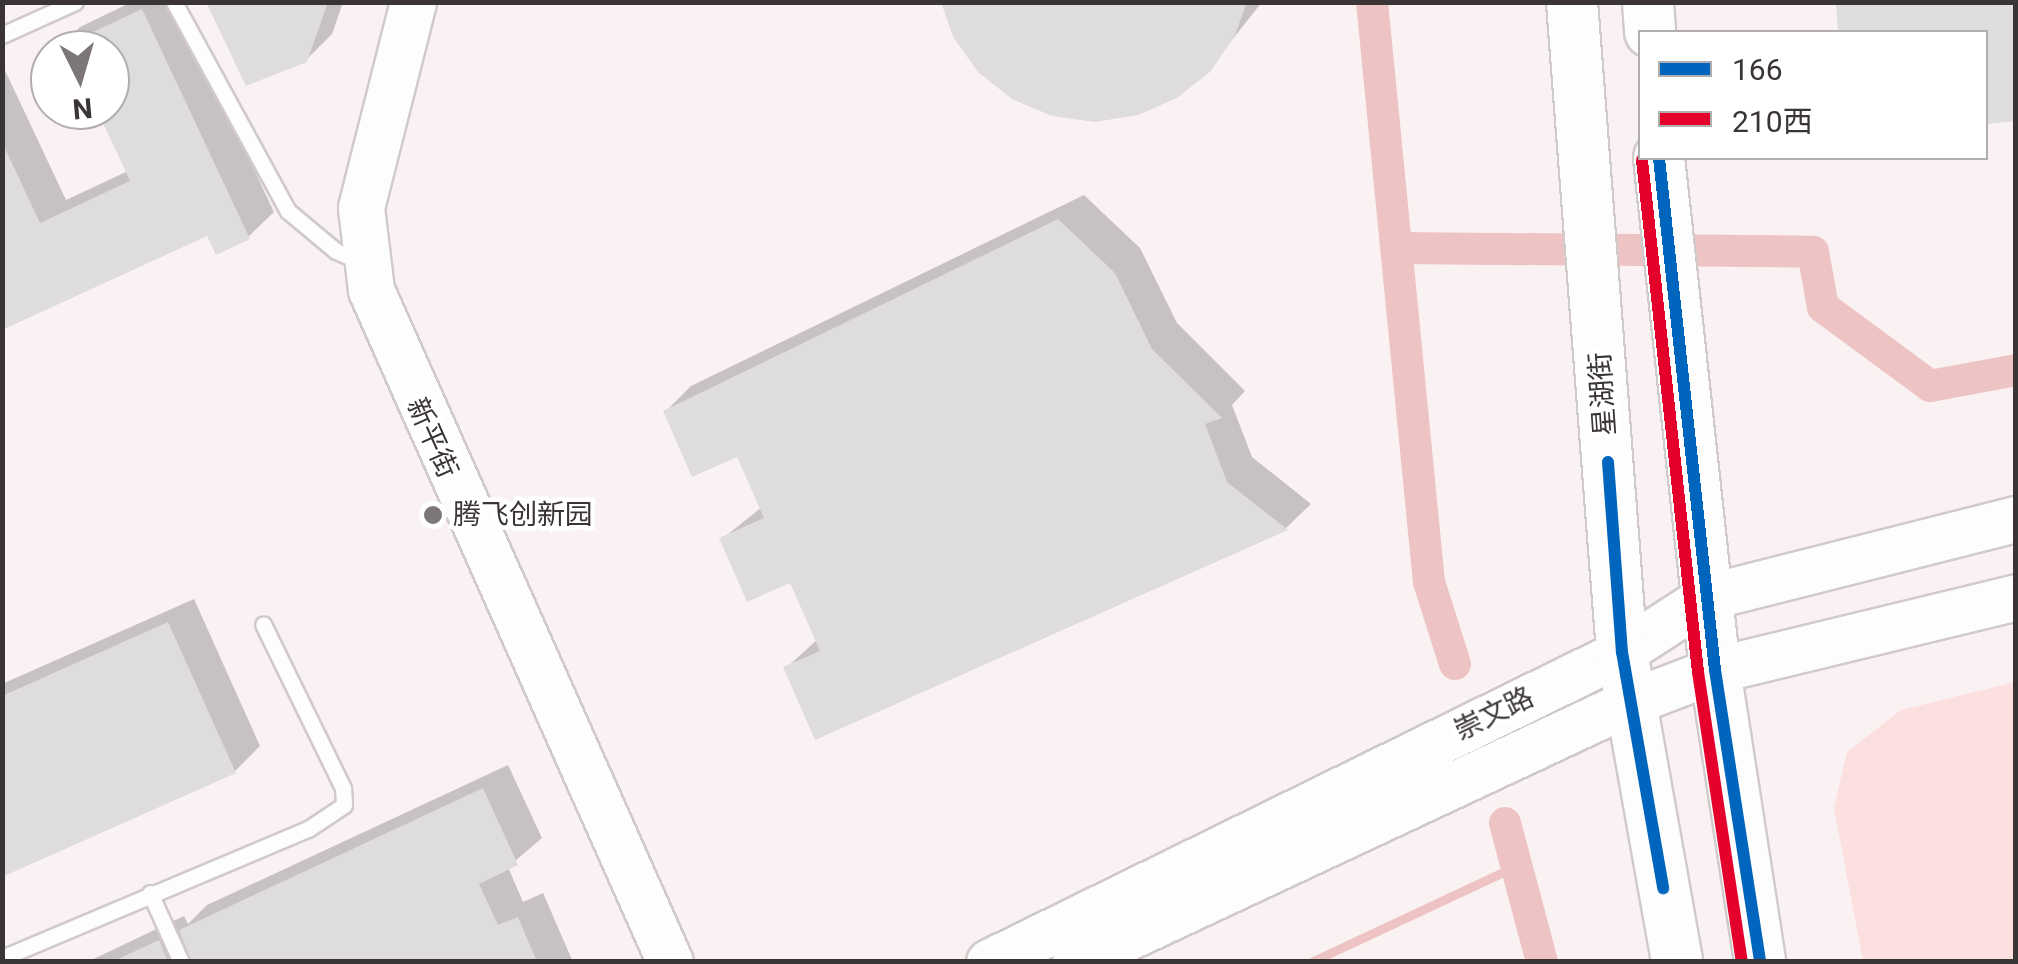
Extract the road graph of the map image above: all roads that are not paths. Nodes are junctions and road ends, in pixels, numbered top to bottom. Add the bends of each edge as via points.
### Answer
1 (76, 2) edge
2 (174, 2) edge
3 (413, 2) edge
4 (1572, 2) edge
5 (1648, 2) edge
6 (1650, 30) edge
7 (2, 35) edge
8 (1660, 165) edge
9 (364, 263) junction
10 (2016, 519) edge
11 (1707, 597) junction
12 (2016, 597) edge
13 (263, 624) dead end
14 (1622, 652) junction
15 (1715, 670) junction
16 (1628, 702) junction
17 (150, 894) junction
18 (2, 958) edge
19 (181, 962) edge
20 (670, 962) edge
21 (989, 962) edge
22 (1075, 962) edge
23 (1676, 962) edge
24 (1760, 962) edge

1 - 7 lane
2 - 9 lane via 288,212 336,251
3 - 9 street, 新平街 via 360,208
4 - 14 main road, 星湖街
5 - 6 main road
8 - 11 main road
9 - 20 street, 新平街 via 380,322
10 - 11 street, 崇文路
11 - 14 street, 崇文路
11 - 15 main road
12 - 15 street, 崇文路
13 - 17 lane via 343,788 344,805 308,829
14 - 16 main road, 星湖街
14 - 21 street, 崇文路
15 - 16 street, 崇文路
15 - 24 main road
16 - 22 street, 崇文路
16 - 23 main road, 星湖街
17 - 18 lane
17 - 19 lane

